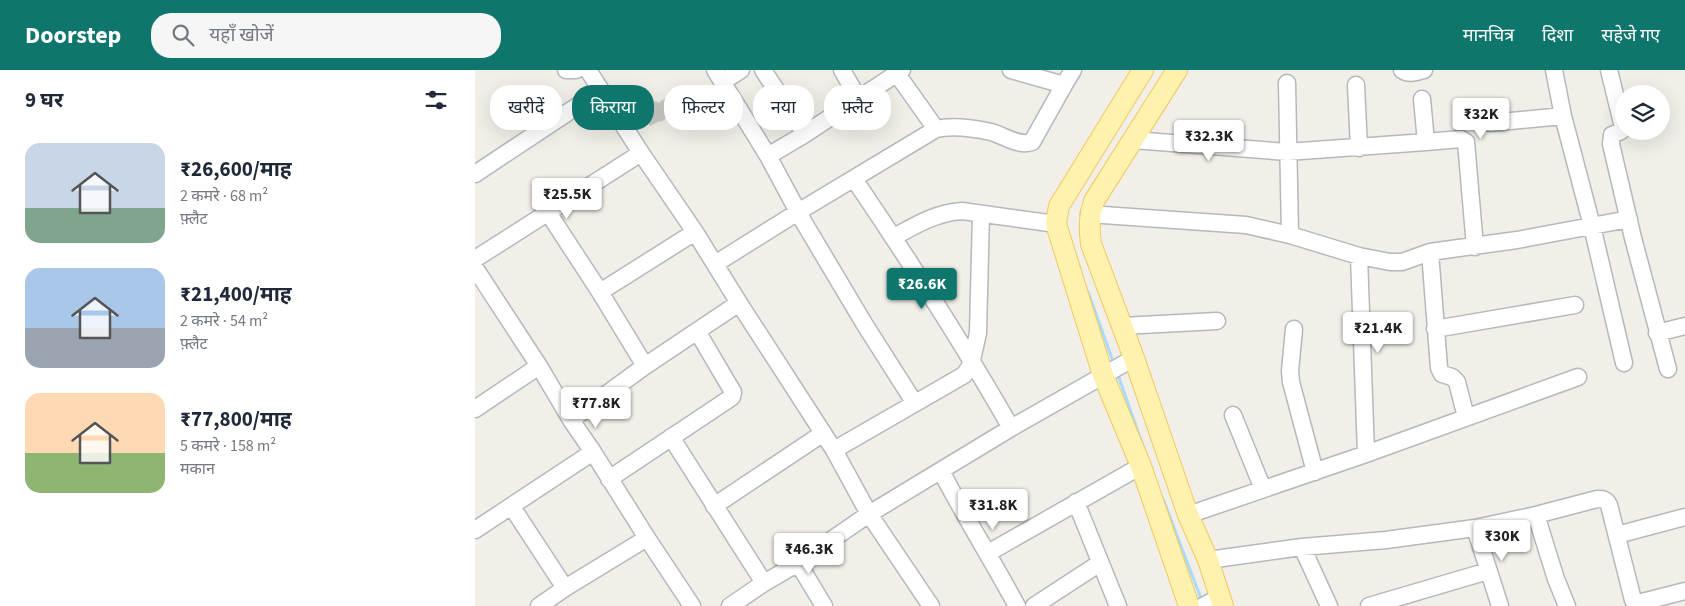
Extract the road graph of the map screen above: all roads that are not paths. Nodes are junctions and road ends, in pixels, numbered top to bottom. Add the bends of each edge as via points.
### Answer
1 (566, 70) edge
2 (576, 70) edge
3 (588, 70) edge
4 (741, 70) edge
5 (763, 70) edge
6 (841, 70) edge
7 (1011, 70) edge
8 (1073, 70) edge
9 (1143, 70) edge
10 (1177, 70) edge
11 (1402, 70) edge
12 (1424, 70) edge
13 (1554, 70) edge
14 (1609, 70) edge
15 (899, 72) edge
16 (719, 76) edge
17 (1064, 84) junction
18 (1287, 84) dead end
19 (597, 85) edge
20 (850, 85) edge
21 (878, 85) edge
22 (1356, 85) dead end
23 (1422, 99) dead end
24 (572, 110) edge
25 (1563, 116) junction
26 (824, 121) edge
27 (1490, 124) dead end
28 (936, 129) junction
29 (626, 130) edge
30 (805, 134) junction
31 (1133, 140) junction
32 (1426, 142) junction
33 (1359, 148) junction
34 (1287, 152) junction
35 (641, 153) junction
36 (768, 156) junction
37 (475, 174) edge
38 (1093, 175) junction
39 (854, 179) junction
40 (798, 212) junction
41 (549, 214) junction
42 (981, 214) junction
43 (1089, 214) junction
44 (1629, 219) junction
45 (1056, 224) junction
46 (1592, 226) junction
47 (695, 232) junction
48 (1290, 235) junction
49 (894, 237) junction
50 (1475, 246) junction
51 (1430, 252) junction
52 (1359, 256) junction
53 (475, 259) edge
54 (715, 264) junction
55 (475, 268) edge
56 (480, 290) edge
57 (600, 292) junction
58 (739, 303) junction
59 (1575, 304) dead end
60 (1217, 321) dead end
61 (1121, 326) junction
62 (1685, 326) edge
63 (1293, 329) dead end
64 (1435, 329) junction
65 (697, 331) junction
66 (1657, 333) junction
67 (972, 360) junction
68 (1624, 363) dead end
69 (539, 366) junction
70 (645, 366) junction
71 (1119, 366) junction
72 (1668, 369) dead end
73 (1579, 377) dead end
74 (914, 402) junction
75 (475, 409) edge
76 (1233, 415) dead end
77 (1465, 417) junction
78 (571, 420) junction
79 (1011, 428) junction
80 (822, 434) junction
81 (671, 437) junction
82 (834, 450) junction
83 (593, 452) junction
84 (1366, 454) junction
85 (1141, 466) junction
86 (941, 471) junction
87 (1315, 472) junction
88 (609, 479) junction
89 (1263, 489) junction
90 (1076, 502) junction
91 (714, 506) junction
92 (512, 507) junction
93 (869, 514) junction
94 (1188, 515) junction
95 (1536, 515) junction
96 (1685, 518) edge
97 (1475, 528) junction
98 (475, 530) edge
99 (1617, 535) junction
100 (647, 538) junction
101 (1302, 547) junction
102 (989, 553) junction
103 (1208, 560) junction
104 (798, 563) junction
105 (1100, 563) junction
106 (1488, 571) junction
107 (764, 583) junction
108 (565, 588) junction
109 (1685, 591) edge
110 (1214, 603) edge
111 (735, 605) edge
112 (539, 606) edge
113 (692, 606) edge
114 (824, 606) edge
115 (931, 606) edge
116 (1017, 606) edge
117 (1034, 606) edge
118 (1118, 606) edge
119 (1189, 606) edge
120 (1329, 606) edge
121 (1369, 606) edge
122 (1500, 606) edge
123 (1567, 606) edge

1 - 2 street
3 - 19 street
4 - 16 street
5 - 30 street
6 - 20 street
7 - 17 street
8 - 17 street
9 - 38 main road
10 - 31 main road
11 - 12 street via 1411,74
13 - 25 street
14 - 44 street via 1623,126 1621,131 1612,135 1611,144
15 - 21 street
15 - 28 street
16 - 36 street
17 - 28 street via 1036,137 1029,143 967,128 949,126
18 - 34 street
22 - 33 street
23 - 32 street
24 - 37 street
25 - 27 street
25 - 46 street
26 - 30 street
28 - 39 street
29 - 35 street
30 - 36 street
31 - 34 street
31 - 38 main road
32 - 33 street
32 - 50 street via 1461,139 1465,142
33 - 34 street
34 - 48 street
35 - 41 street
35 - 47 street
36 - 40 street
38 - 43 main road via 1094,201
38 - 45 main road via 1059,206
39 - 40 street
39 - 49 street
40 - 54 street
40 - 74 street
41 - 53 street
41 - 57 street
42 - 45 street
42 - 49 street via 962,211 941,214 927,218
42 - 67 street via 978,333
43 - 48 street via 1246,225
43 - 61 main road via 1091,244
44 - 46 street
44 - 66 street
45 - 71 main road
46 - 50 street
46 - 68 street
47 - 54 street
47 - 57 street
48 - 52 street
49 - 67 street
50 - 51 street
51 - 52 street via 1396,262
51 - 64 street
52 - 84 street
54 - 58 street
55 - 56 street
56 - 69 street
57 - 70 street
58 - 65 street
58 - 80 street
59 - 64 street
60 - 61 street
61 - 71 main road
62 - 66 street
63 - 87 street via 1291,382
64 - 77 street via 1441,372 1457,382
65 - 70 street
65 - 81 street via 730,387 732,397
66 - 72 street
67 - 74 street via 964,375
67 - 79 street
69 - 75 street
69 - 78 street
70 - 78 street
71 - 79 street
71 - 85 main road
71 - 94 main road
73 - 77 street
74 - 82 street
76 - 89 street
77 - 84 street
78 - 83 street
79 - 86 street
80 - 82 street
80 - 91 street
81 - 88 street
81 - 91 street
82 - 93 street
83 - 88 street
83 - 92 street
84 - 87 street
85 - 90 street
85 - 119 main road
86 - 93 street
86 - 102 street
87 - 89 street
88 - 100 street
89 - 94 street
90 - 102 street
90 - 105 street
91 - 107 street
92 - 98 street
92 - 108 street
93 - 104 street
93 - 115 street
94 - 103 main road
95 - 97 street
95 - 99 street via 1603,499 1609,505
95 - 123 street
96 - 99 street
97 - 101 street
97 - 106 street
99 - 109 street via 1635,602
100 - 108 street
100 - 113 street
101 - 103 street
101 - 120 street
102 - 116 street
103 - 110 main road
104 - 107 street
104 - 114 street
105 - 117 street
105 - 118 street
106 - 121 street
106 - 122 street
107 - 111 street
108 - 112 street

